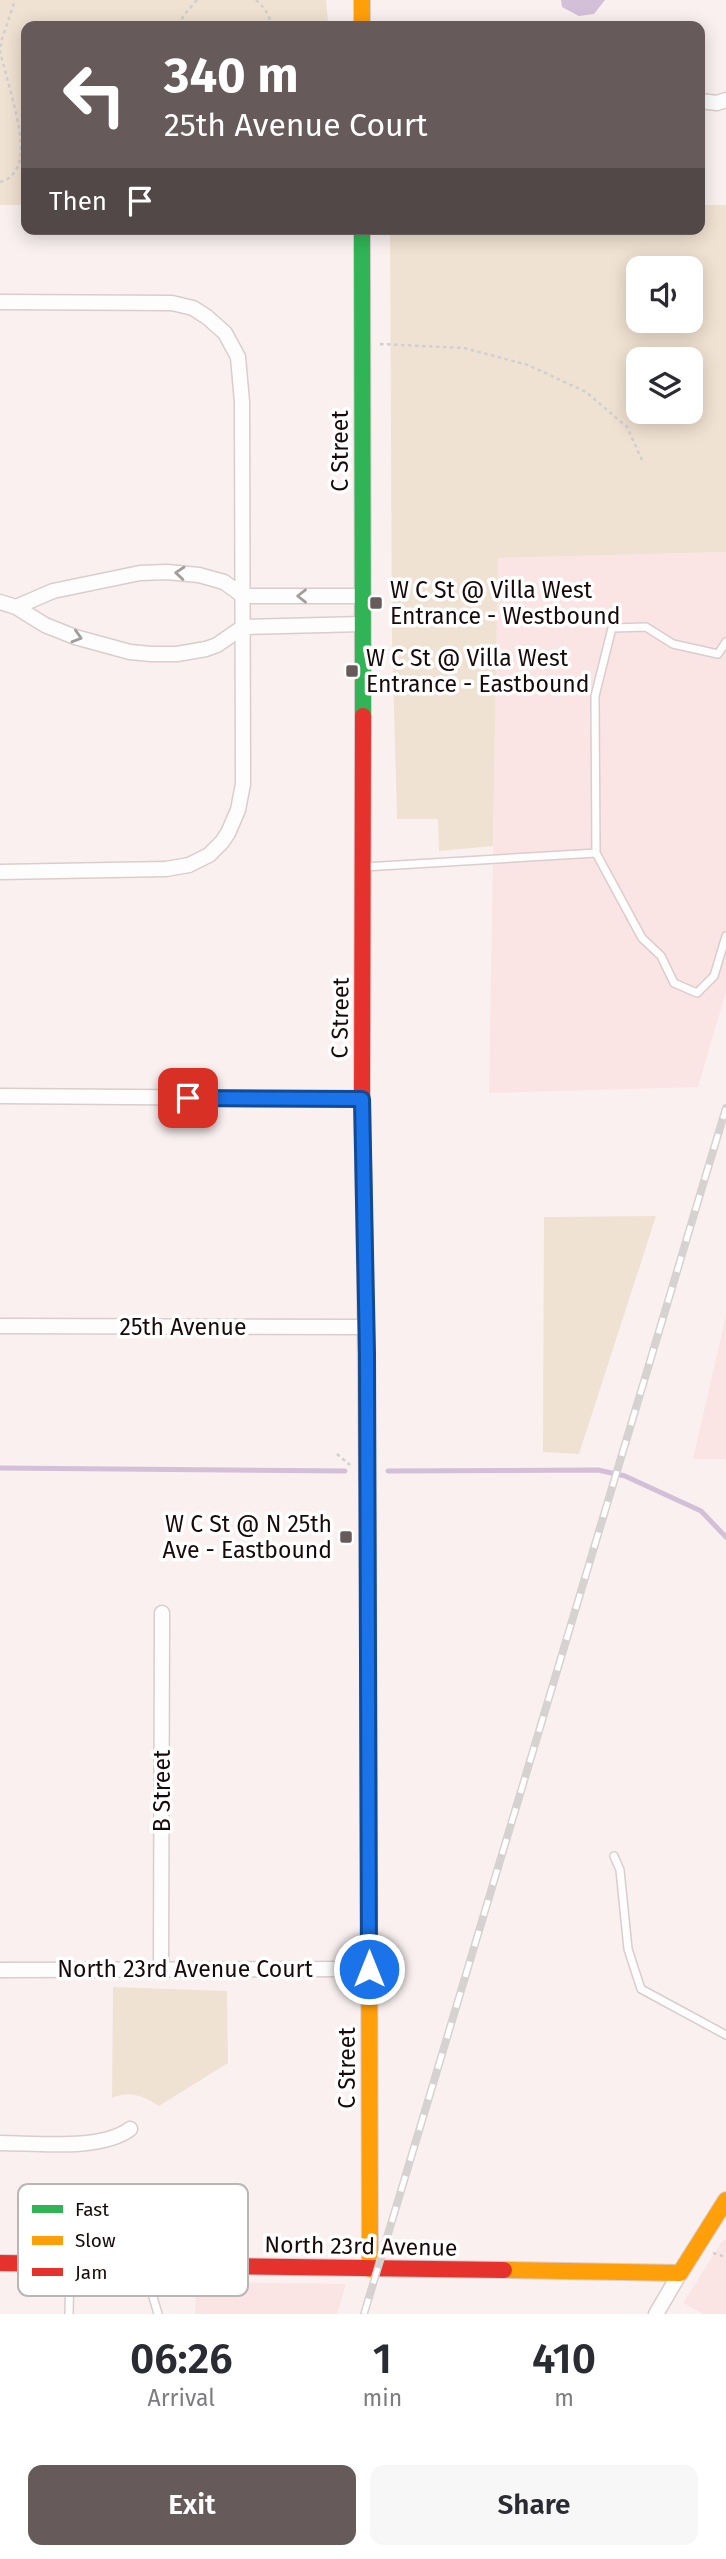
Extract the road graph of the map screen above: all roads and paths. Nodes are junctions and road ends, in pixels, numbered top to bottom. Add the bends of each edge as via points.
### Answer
1 (15, 0) edge
2 (197, 0) edge
3 (256, 0) edge
4 (362, 0) edge
5 (182, 21) edge
6 (271, 21) edge
7 (362, 21) edge
8 (726, 100) edge
9 (705, 102) edge
10 (0, 183) edge
11 (362, 235) edge
12 (0, 302) edge
13 (363, 344) junction
14 (642, 460) dead end
15 (243, 596) junction
16 (362, 596) junction
17 (0, 602) edge
18 (16, 607) junction
19 (362, 624) junction
20 (243, 627) junction
21 (726, 642) edge
22 (596, 853) junction
23 (363, 867) junction
24 (0, 872) edge
25 (726, 936) edge
26 (0, 1096) edge
27 (362, 1099) junction
28 (0, 1326) edge
29 (366, 1327) junction
30 (337, 1454) dead end
31 (351, 1465) dead end
32 (162, 1613) dead end
33 (614, 1856) dead end
34 (161, 1968) junction
35 (369, 1969) junction
36 (0, 1970) edge
37 (726, 2035) edge
38 (130, 2129) dead end
39 (0, 2143) edge
40 (726, 2200) edge
41 (0, 2263) edge
42 (18, 2263) edge
43 (248, 2267) edge
44 (370, 2269) junction
45 (680, 2273) junction
46 (69, 2296) edge
47 (153, 2296) edge
48 (69, 2314) edge
49 (158, 2314) edge
50 (656, 2314) edge

1 - 10 path via 0,51 21,154 16,170
2 - 5 path
3 - 6 path
4 - 7 street
8 - 9 street
11 - 13 street, C Street
12 - 15 street via 172,303 208,317 225,333 238,357 242,402
13 - 14 path via 464,348 528,365 586,392 627,427
13 - 16 street, C Street
16 -> 15 street
15 -> 18 street via 224,582 199,575 140,573 53,591
15 - 20 street
16 - 19 street, C Street
17 - 18 street
18 -> 20 street via 58,632 151,654 206,649
19 - 20 street
19 - 23 street, C Street
20 - 24 street via 243,784 228,833 209,855 166,869
21 - 22 lane via 718,654 673,644 646,627 612,628 595,696
22 - 23 lane
22 - 25 lane via 642,938 661,956 674,983 697,993 714,976
23 - 27 street, C Street
26 - 27 street
27 - 29 street, C Street
28 - 29 street, 25th Avenue
29 - 35 street, C Street
30 - 31 path
32 - 34 street, B Street
33 - 37 lane via 620,1870 628,1949 641,1989
34 - 35 street, North 23rd Avenue Court
34 - 36 street, North 23rd Avenue Court
35 - 44 street, C Street
38 - 39 street via 92,2143
40 - 45 street
41 - 42 street, North 23rd Avenue
43 - 44 street, North 23rd Avenue
44 - 45 street, North 23rd Avenue
45 - 50 street
46 - 48 lane
47 - 49 lane

